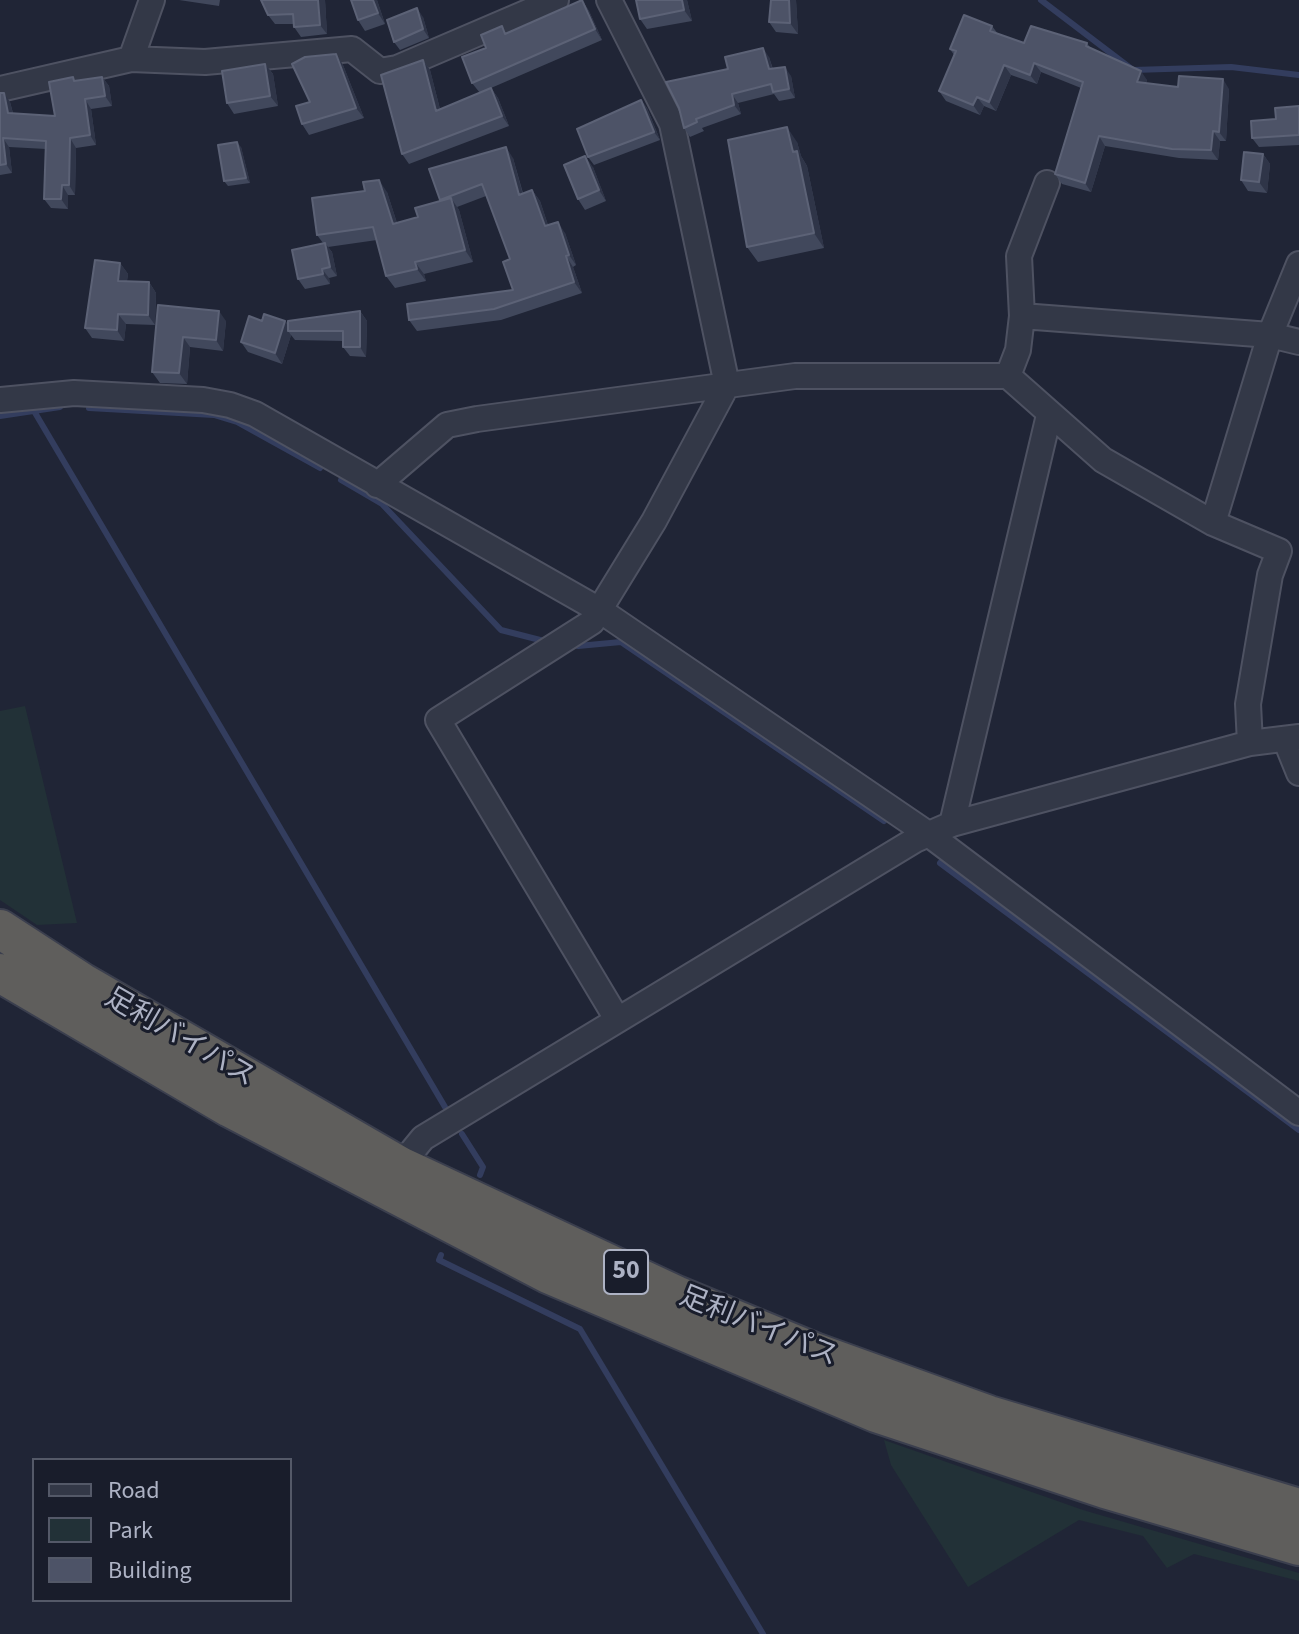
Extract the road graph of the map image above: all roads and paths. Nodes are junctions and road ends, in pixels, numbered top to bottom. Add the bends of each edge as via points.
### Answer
1 (152, 0) edge
2 (556, 0) edge
3 (609, 0) edge
4 (131, 59) junction
5 (0, 89) edge
6 (1047, 183) dead end
7 (1299, 264) edge
8 (1022, 316) junction
9 (1270, 335) junction
10 (1299, 342) edge
11 (1008, 376) junction
12 (727, 385) junction
13 (0, 400) edge
14 (1049, 415) junction
15 (377, 485) junction
16 (1213, 523) junction
17 (601, 611) junction
18 (1292, 739) edge
19 (1250, 743) junction
20 (1299, 773) edge
21 (942, 830) junction
22 (0, 929) edge
23 (0, 973) edge
24 (617, 1019) junction
25 (1299, 1113) edge
26 (400, 1166) junction
27 (1299, 1508) edge
28 (1299, 1546) edge

1 - 4 street
2 - 4 street via 380,71 352,49 205,62
3 - 12 street via 672,124
4 - 5 street
6 - 8 street via 1019,256
7 - 9 street
8 - 9 street
8 - 11 street
9 - 10 street
9 - 16 street
11 - 12 street via 795,376
11 - 14 street
12 - 15 street via 447,425
12 - 17 street
13 - 15 street via 74,393 230,405 255,414
14 - 16 street via 1103,460
14 - 21 street
15 - 17 street
16 - 19 street via 1279,551 1270,575 1248,704
17 - 21 street
17 - 24 street via 592,622 438,720
18 - 19 street
18 - 20 street
19 - 21 street
21 - 24 street via 915,840
21 - 25 street
22 - 26 highway, 足利バイパス / 50 via 83,983
23 - 28 highway, 足利バイパス / 50 via 344,1170 562,1280 876,1413
24 - 26 street via 423,1138
26 - 27 highway, 足利バイパス / 50 via 663,1289 829,1358 1107,1454

